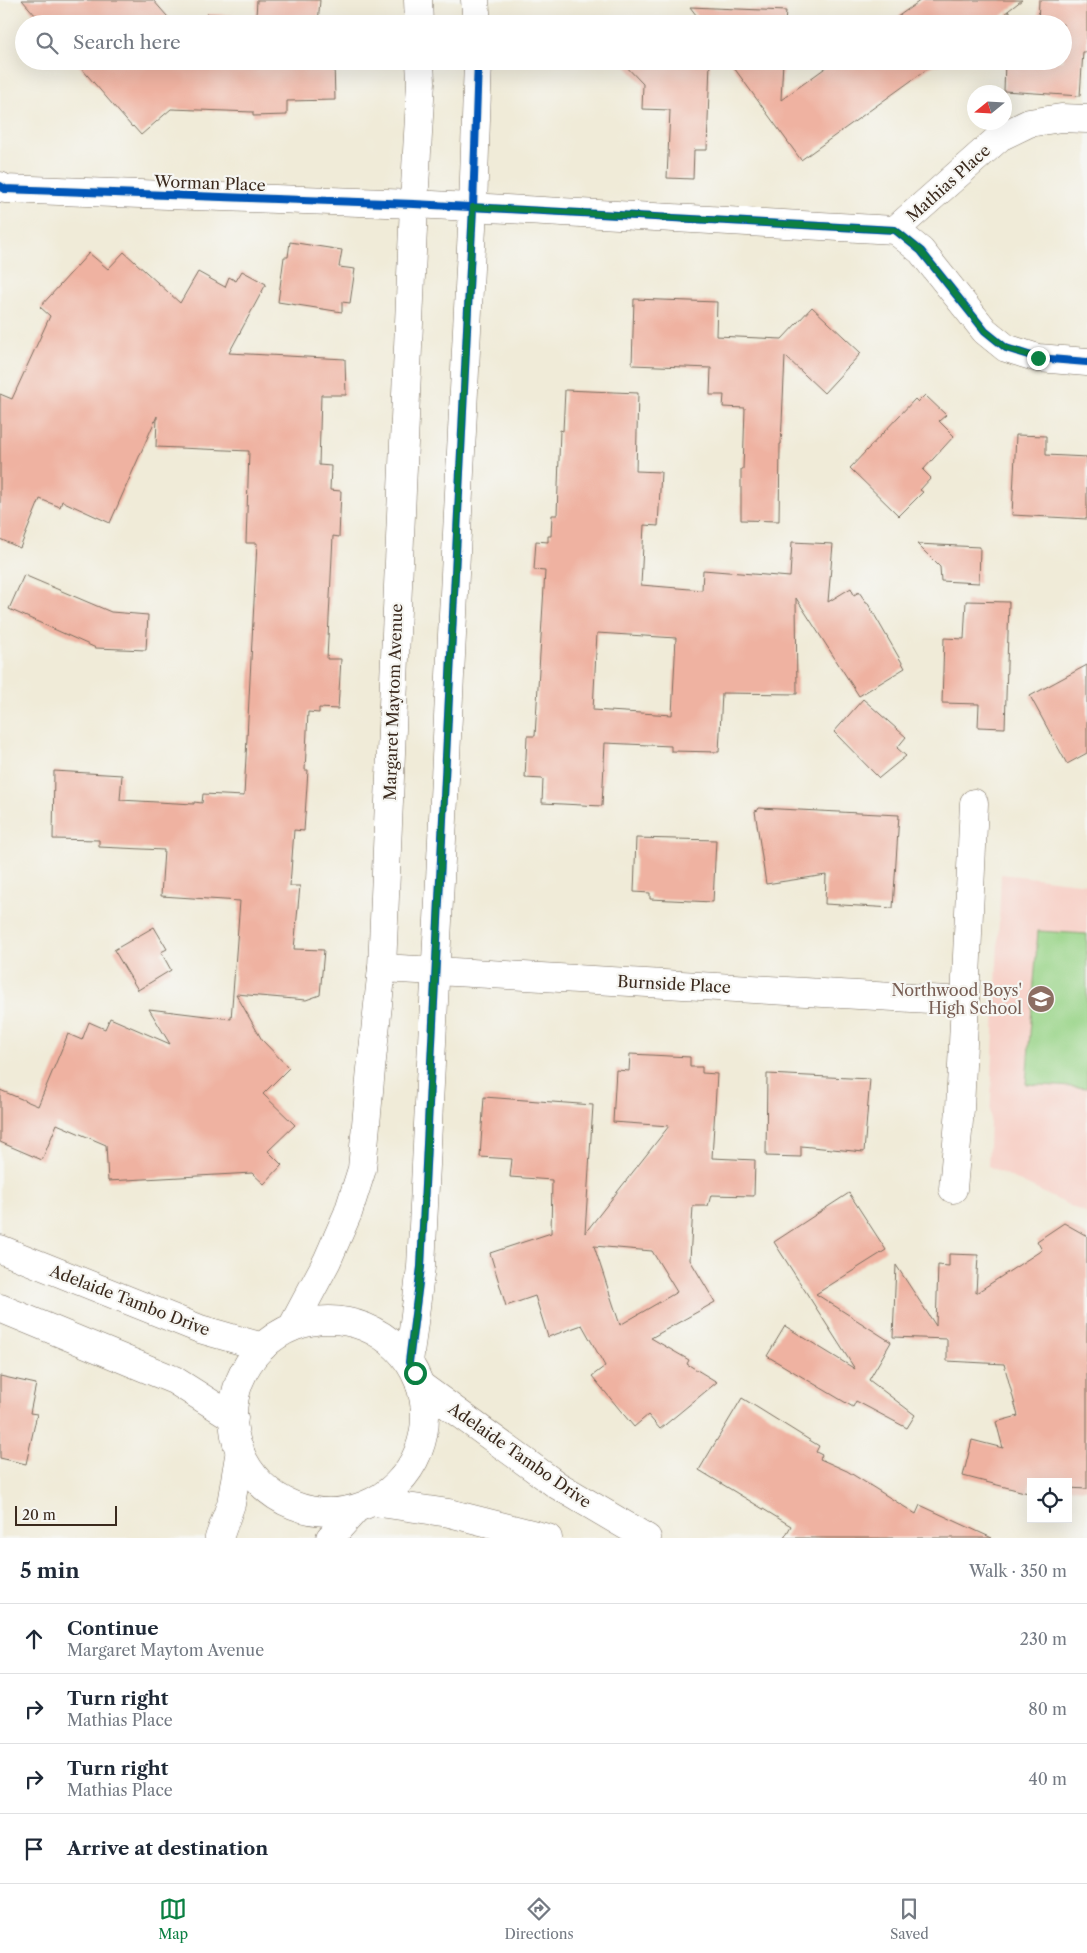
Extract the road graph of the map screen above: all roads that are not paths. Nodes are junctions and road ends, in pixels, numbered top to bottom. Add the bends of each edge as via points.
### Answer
1 (418, 0) edge
2 (476, 0) edge
3 (419, 15) edge
4 (477, 15) edge
5 (420, 70) edge
6 (478, 70) edge
7 (1087, 119) edge
8 (2, 189) edge
9 (414, 204) junction
10 (473, 207) junction
11 (895, 230) junction
12 (1087, 362) edge
13 (974, 803) dead end
14 (382, 968) junction
15 (435, 971) junction
16 (965, 1001) junction
17 (953, 1189) dead end
18 (0, 1248) edge
19 (0, 1308) edge
20 (292, 1327) junction
21 (263, 1347) junction
22 (414, 1374) junction
23 (234, 1418) junction
24 (240, 1450) junction
25 (365, 1505) junction
26 (219, 1538) edge
27 (330, 1538) edge
28 (548, 1538) edge
29 (647, 1538) edge

1 - 3 street
2 - 4 street
5 - 9 street, Margaret Maytom Avenue
6 - 10 street
7 - 11 street, Mathias Place via 1061,118 1029,123 1000,137
8 - 9 street, Worman Place
9 - 10 street, Worman Place
9 - 14 street, Margaret Maytom Avenue
10 - 11 street, Mathias Place
10 - 15 street
11 - 12 street, Mathias Place via 921,251 985,331 1006,348 1038,358
13 - 16 street
14 - 15 street, Burnside Place
14 - 20 street, Margaret Maytom Avenue via 362,1169 348,1213 327,1261
15 - 16 street, Burnside Place
15 - 22 street
16 - 17 street
18 - 21 street, Adelaide Tambo Drive via 200,1329
19 - 23 street via 174,1380
20 - 21 street
20 - 22 street, Adelaide Tambo Drive via 318,1320 344,1321 369,1328 392,1342
21 - 23 street via 240,1380
22 - 25 street via 425,1412 419,1448 412,1465 396,1486
22 - 29 street, Adelaide Tambo Drive via 557,1485
23 - 24 street
24 - 25 street via 262,1484 296,1506 336,1512
24 - 26 street via 232,1504
25 - 27 street
25 - 28 street via 449,1513

